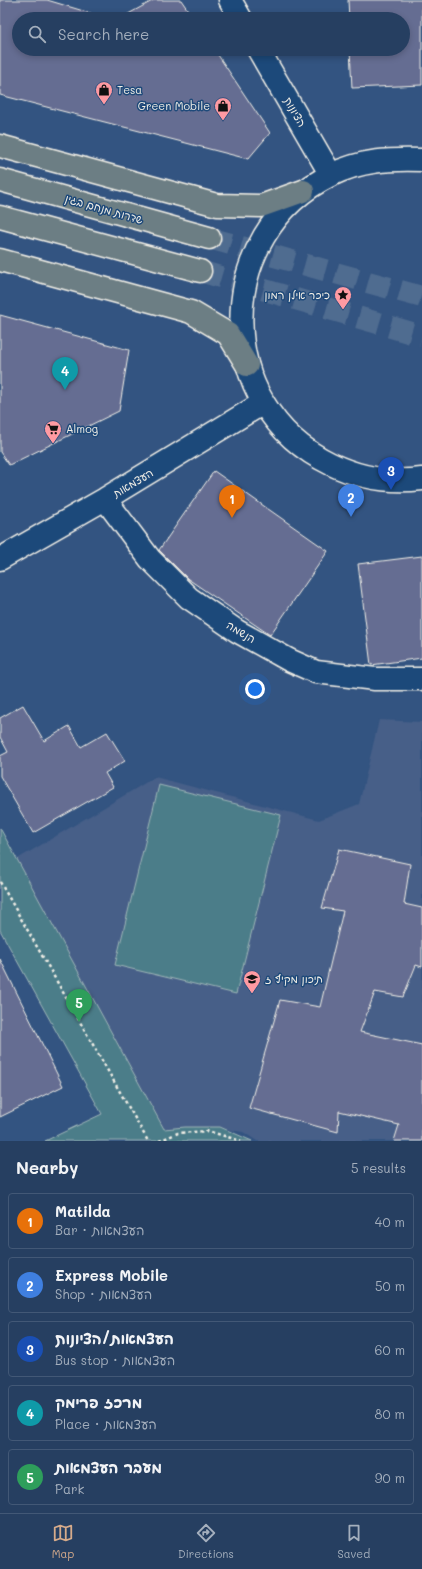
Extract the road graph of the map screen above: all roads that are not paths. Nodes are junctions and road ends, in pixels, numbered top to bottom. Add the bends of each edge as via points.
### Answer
1 (262, 56) edge
2 (0, 146) edge
3 (422, 160) edge
4 (331, 175) junction
5 (0, 180) edge
6 (303, 191) junction
7 (0, 217) edge
8 (209, 238) tunnel mouth
9 (0, 260) edge
10 (200, 271) tunnel mouth
11 (247, 365) junction
12 (263, 403) junction
13 (422, 479) edge
14 (105, 499) junction
15 (0, 559) edge
16 (422, 679) edge

1 - 4 street, הציונות
2 - 6 main road via 217,205 261,206
3 - 4 street via 392,159 360,164
4 - 6 street
5 - 8 main road, שדרות מנחם בגין
6 - 11 street via 280,213 261,240 248,270 241,301 241,333
7 - 10 main road
9 - 11 main road via 191,312 228,334
11 - 12 street
12 - 13 street via 279,425 298,443 319,458 343,470 394,481
12 - 14 street, העצמאות
14 - 15 street, העצמאות
14 - 16 street, הנשמה via 150,559 190,598 237,631 316,672 375,679

